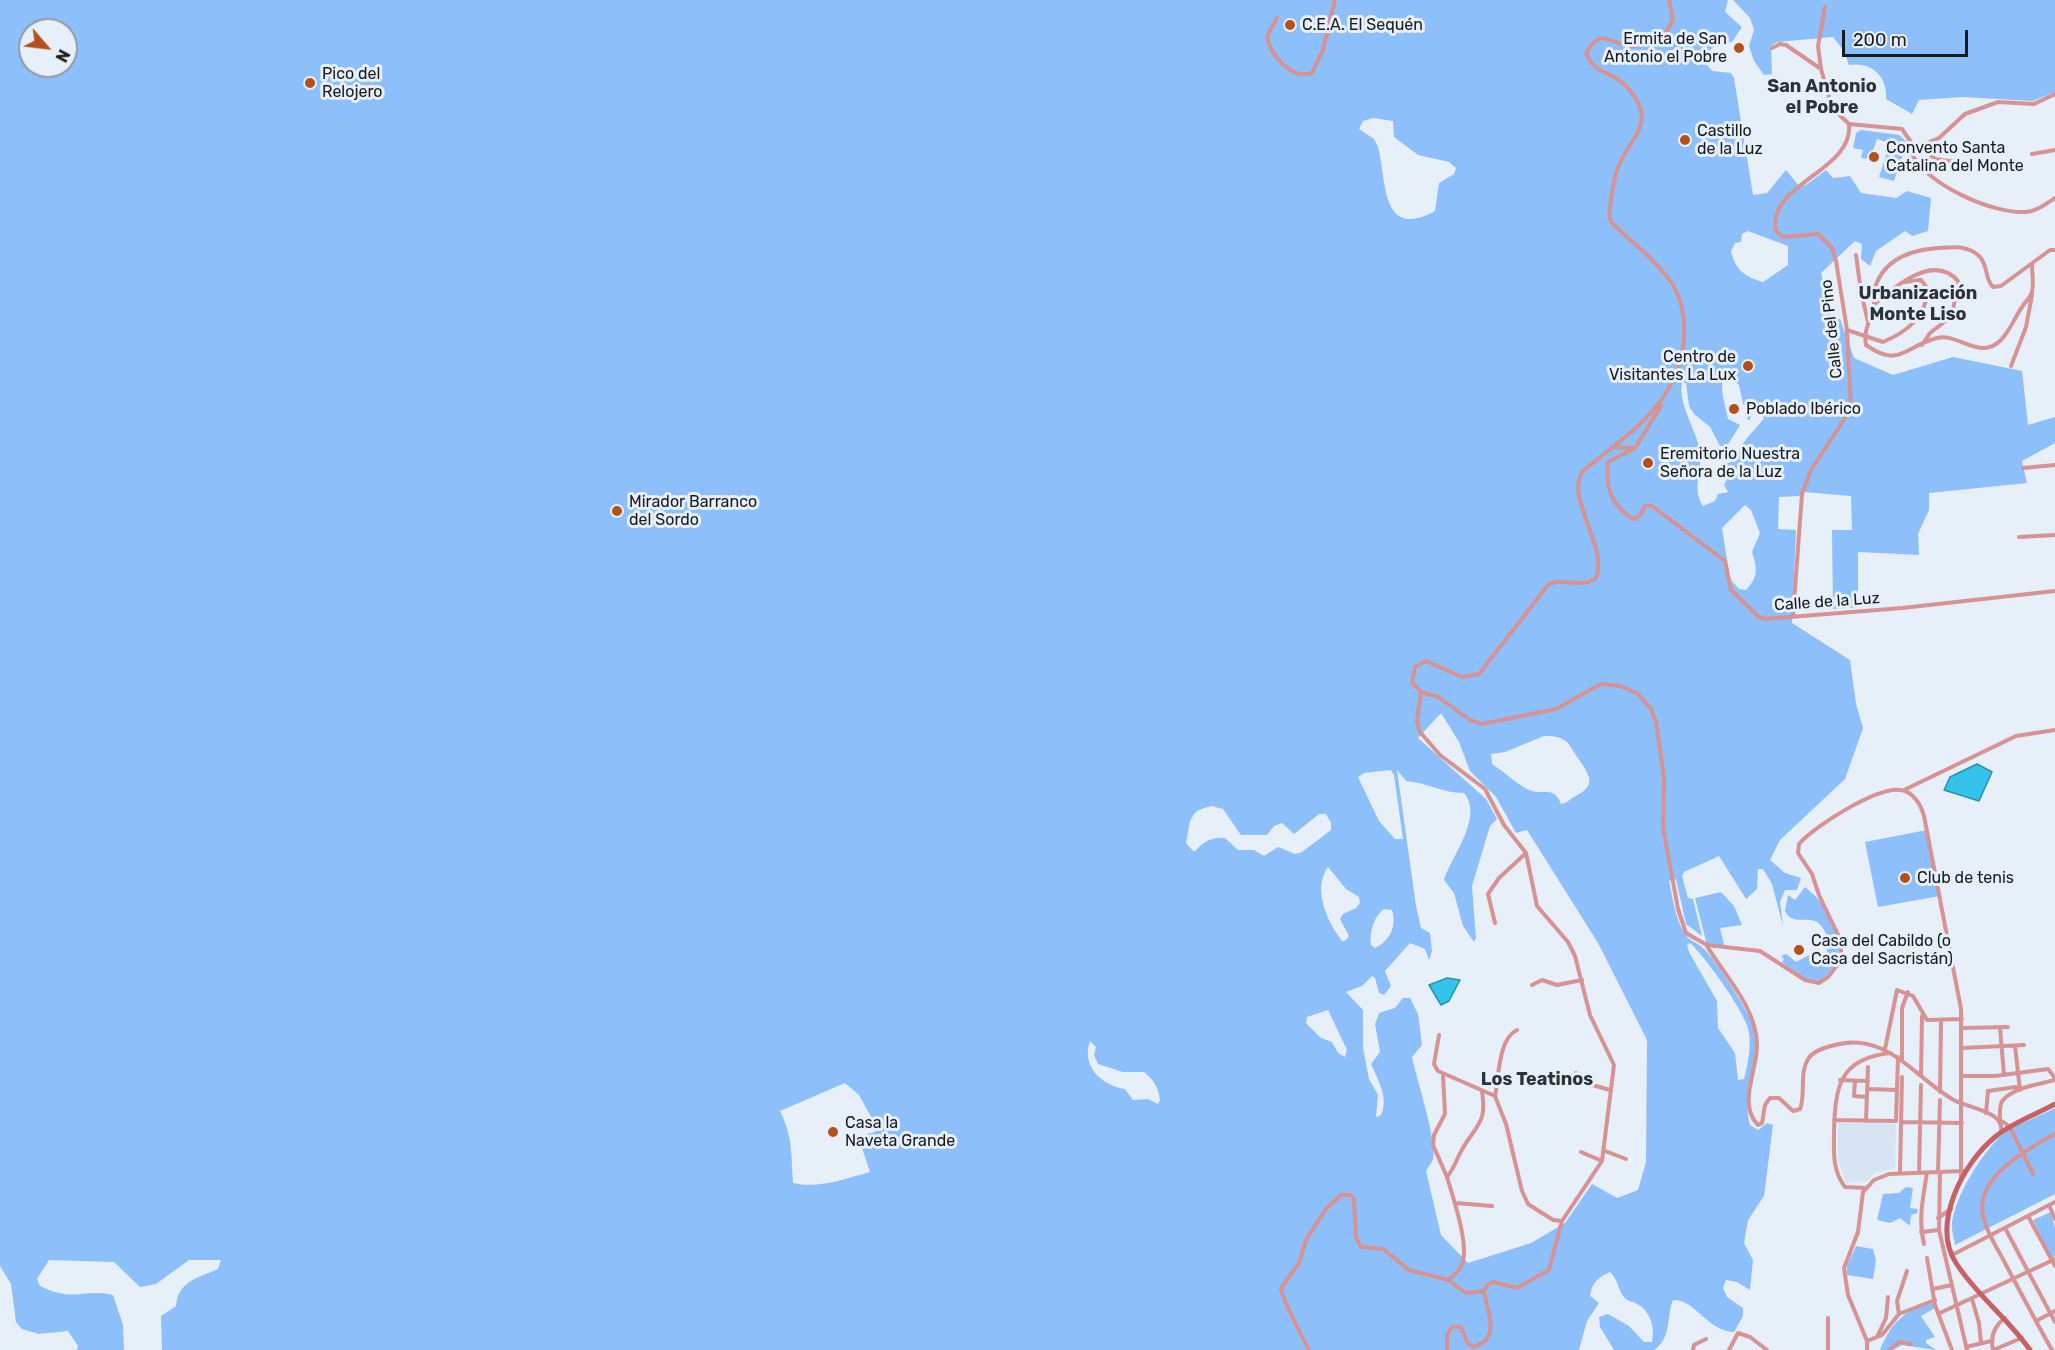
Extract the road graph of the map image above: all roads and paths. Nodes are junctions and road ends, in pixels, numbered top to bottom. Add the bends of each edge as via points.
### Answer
1 (1335, 0) edge
2 (1669, 0) edge
3 (1825, 8) dead end
4 (1277, 18) dead end
5 (1772, 48) dead end
6 (1821, 69) junction
7 (2055, 94) edge
8 (1849, 124) junction
9 (1922, 147) junction
10 (1915, 148) junction
11 (2055, 150) edge
12 (2032, 154) dead end
13 (1956, 162) dead end
14 (2055, 198) edge
15 (2055, 250) edge
16 (1856, 255) dead end
17 (2032, 264) junction
18 (1898, 283) junction
19 (2032, 294) junction
20 (1874, 305) junction
21 (1868, 322) junction
22 (1847, 330) junction
23 (1864, 334) junction
24 (1922, 345) junction
25 (2011, 366) dead end
26 (1662, 402) junction
27 (1612, 447) junction
28 (1635, 448) junction
29 (2055, 465) edge
30 (2023, 468) dead end
31 (2055, 535) edge
32 (2019, 537) dead end
33 (2055, 591) edge
34 (1793, 616) junction
35 (1421, 692) junction
36 (2055, 730) edge
37 (1904, 790) junction
38 (1526, 853) junction
39 (1495, 923) dead end
40 (1707, 945) junction
41 (1582, 980) junction
42 (1532, 985) dead end
43 (1908, 992) junction
44 (1922, 1015) junction
45 (1962, 1019) junction
46 (1941, 1020) junction
47 (2001, 1027) junction
48 (2008, 1027) dead end
49 (1963, 1028) junction
50 (1517, 1030) dead end
51 (1439, 1035) dead end
52 (2001, 1046) junction
53 (2015, 1046) junction
54 (2024, 1046) dead end
55 (1963, 1048) junction
56 (1885, 1049) junction
57 (1892, 1053) junction
58 (1900, 1058) junction
59 (1868, 1067) dead end
60 (1576, 1073) dead end
61 (2018, 1074) junction
62 (1443, 1075) junction
63 (2004, 1075) junction
64 (1921, 1076) junction
65 (1963, 1076) junction
66 (1902, 1077) dead end
67 (2055, 1079) edge
68 (1840, 1080) junction
69 (1855, 1081) junction
70 (1868, 1081) junction
71 (1921, 1085) dead end
72 (1868, 1089) junction
73 (1610, 1090) junction
74 (1897, 1090) junction
75 (2020, 1090) junction
76 (1482, 1091) junction
77 (1940, 1092) junction
78 (1495, 1096) junction
79 (1867, 1096) junction
80 (1940, 1100) dead end
81 (2055, 1104) edge
82 (1963, 1105) junction
83 (1986, 1113) junction
84 (1834, 1120) junction
85 (2000, 1120) junction
86 (1866, 1121) junction
87 (1901, 1122) junction
88 (1920, 1122) junction
89 (1940, 1123) junction
90 (1962, 1123) junction
91 (2010, 1127) junction
92 (2001, 1132) junction
93 (2055, 1134) edge
94 (1605, 1151) junction
95 (2022, 1151) junction
96 (1581, 1152) dead end
97 (1626, 1159) dead end
98 (1602, 1161) junction
99 (1964, 1171) junction
100 (1939, 1172) junction
101 (1900, 1173) junction
102 (1919, 1173) junction
103 (1927, 1173) junction
104 (2033, 1174) dead end
105 (1447, 1177) junction
106 (1866, 1188) junction
107 (2055, 1202) edge
108 (1455, 1203) junction
109 (2049, 1205) junction
110 (1492, 1206) dead end
111 (1951, 1209) junction
112 (2028, 1216) junction
113 (1938, 1218) junction
114 (2055, 1219) edge
115 (1562, 1221) junction
116 (2005, 1228) junction
117 (1939, 1230) junction
118 (1921, 1232) junction
119 (1990, 1235) junction
120 (1924, 1244) dead end
121 (1952, 1255) junction
122 (1928, 1258) dead end
123 (2053, 1260) edge
124 (1958, 1265) junction
125 (2055, 1266) edge
126 (1948, 1269) junction
127 (1907, 1271) dead end
128 (2028, 1272) junction
129 (1448, 1280) junction
130 (2014, 1280) junction
131 (1952, 1285) junction
132 (1933, 1289) junction
133 (1484, 1291) junction
134 (1981, 1295) junction
135 (1888, 1297) dead end
136 (1972, 1299) junction
137 (1935, 1300) junction
138 (1957, 1306) junction
139 (2053, 1312) edge
140 (1940, 1313) junction
141 (1899, 1314) junction
142 (2006, 1317) junction
143 (1828, 1318) dead end
144 (2036, 1321) junction
145 (2055, 1322) edge
146 (1876, 1338) junction
147 (2022, 1338) junction
148 (1706, 1339) dead end
149 (1867, 1341) junction
150 (1991, 1341) junction
151 (1981, 1343) junction
152 (1911, 1344) dead end
153 (1966, 1349) edge
154 (1309, 1350) edge
155 (1447, 1350) edge
156 (1693, 1350) edge
157 (1729, 1350) edge
158 (1767, 1350) edge
159 (1828, 1350) edge
160 (1867, 1350) edge
161 (1889, 1350) edge
162 (1952, 1350) edge
163 (1993, 1350) edge
164 (2030, 1350) edge
165 (2052, 1350) edge

1 - 4 street via 1320,58 1307,75 1290,69 1272,52 1267,36
2 - 26 street via 1673,20 1664,36 1632,46 1600,38 1592,41 1586,53 1594,68 1627,87 1641,114 1638,136 1617,169 1609,216 1612,224 1672,283 1683,310 1682,359
3 - 6 street via 1818,46
5 - 6 street via 1786,45
6 - 8 street via 1832,108
7 - 9 street via 2034,104 1998,102 1965,114 1939,138
8 - 10 street via 1902,129
8 - 22 street, Calle del Pino via 1845,149 1780,205 1774,222 1783,237 1818,234 1832,248
9 - 10 street
9 - 13 street via 1935,159
10 - 14 street via 1913,156 1920,169 1948,188 1990,206 2023,212
11 - 12 street
15 - 17 street
16 - 21 street
17 - 19 street
17 - 20 street via 2001,286 1993,287 1988,282 1988,267 1968,248 1916,250 1896,257 1874,291
18 - 20 street
18 - 23 street via 1921,280 1928,289 1920,316 1899,335 1882,342
18 - 24 street via 1940,269 1950,272 1958,281 1952,316 1930,333
19 - 24 street via 1995,345 1984,348 1938,337
19 - 25 street via 2026,327
20 - 21 street
21 - 23 street
22 - 23 street
22 - 34 street, Calle del Pino via 1851,409 1811,470 1802,494
23 - 24 street via 1866,345 1893,358
26 - 27 street
26 - 28 street
27 - 28 street
27 - 35 street via 1578,479 1598,561 1596,578 1584,584 1548,585 1492,660 1475,676 1462,677 1434,663 1419,662 1411,678
28 - 34 street, Calle de la Luz via 1608,462 1608,481 1618,510 1638,519 1645,506 1652,506 1725,561 1731,590 1759,617
29 - 30 street
31 - 32 street
33 - 34 street, Calle de la Luz
35 - 38 street via 1420,732 1440,755 1485,789 1504,825
35 - 40 street via 1438,697 1470,720 1492,724 1556,709 1601,684 1637,693 1656,722 1664,778 1663,827 1678,909 1686,933
36 - 37 street via 2016,736
37 - 40 street via 1884,792 1835,817 1799,844 1798,853 1812,874 1841,941 1839,961 1828,977 1819,983 1808,982 1755,949
37 - 45 street via 1923,812
38 - 39 street via 1488,894
38 - 41 street via 1537,906 1568,942
40 - 56 street via 1754,1025 1757,1053 1749,1096 1758,1125 1773,1097 1793,1111 1800,1109 1805,1067 1815,1052 1863,1041
41 - 42 street via 1557,985 1542,980
41 - 73 street via 1590,1015 1614,1065
43 - 44 street via 1917,1001
43 - 56 street via 1897,990
43 - 58 street via 1902,1008
44 - 46 street via 1927,1020
44 - 64 street
45 - 46 street
45 - 49 street
46 - 77 street
47 - 48 street
47 - 49 street
47 - 52 street
49 - 55 street
50 - 78 street via 1510,1034 1505,1046
51 - 62 street via 1434,1064
52 - 53 street
52 - 55 street
52 - 63 street
53 - 54 street
53 - 61 street
55 - 65 street
56 - 57 street
57 - 58 street
57 - 68 street via 1864,1059
58 - 64 street
58 - 74 street
59 - 70 street
60 - 73 street via 1582,1082
61 - 63 street
61 - 67 street via 2048,1068
61 - 75 street
62 - 76 street
62 - 105 street via 1444,1114 1433,1145
63 - 65 street
64 - 77 street
65 - 82 street
66 - 87 street
67 - 75 street
68 - 69 street
68 - 84 street
69 - 70 street
69 - 79 street via 1854,1096
70 - 72 street
71 - 88 street
72 - 74 street
72 - 79 street
73 - 94 street
74 - 86 street via 1896,1121
75 - 83 street via 2016,1087 1988,1091
75 - 85 street via 2001,1102
76 - 78 street
76 - 105 street via 1481,1122
77 - 82 street
78 - 115 street via 1528,1204 1553,1220
79 - 86 street
80 - 89 street
81 - 91 main road
82 - 83 street
82 - 90 street
83 - 85 street
84 - 86 street
84 - 106 street via 1834,1160 1839,1177 1848,1188
85 - 91 street
85 - 92 street
87 - 88 street
87 - 101 street
88 - 89 street
88 - 102 street
89 - 90 street
89 - 100 street
90 - 99 street
91 - 92 main road
91 - 95 street
92 - 99 main road
93 - 95 street
94 - 97 street
94 - 98 street
95 - 104 street
95 - 119 street via 2005,1166 1986,1195 1982,1214
96 - 98 street
98 - 115 street
99 - 100 street
99 - 111 main road
100 - 103 street
100 - 113 street
101 - 102 street
101 - 106 street via 1879,1176
102 - 103 street
103 - 118 street
105 - 108 street
106 - 149 street via 1858,1232 1843,1274
107 - 109 street
108 - 110 street
108 - 129 street via 1463,1258 1460,1269
109 - 112 street
109 - 114 street
111 - 113 street
111 - 121 main road via 1947,1231
112 - 116 street
112 - 123 street
113 - 117 street
115 - 133 street via 1546,1274 1517,1288 1491,1282
116 - 119 street
116 - 128 street
117 - 118 street
117 - 126 street
118 - 120 street
119 - 121 street
119 - 130 street
121 - 124 main road
122 - 132 street
123 - 125 street
123 - 128 street
124 - 126 street
124 - 134 main road
126 - 131 street
127 - 141 street via 1897,1301
128 - 130 street
128 - 139 street
129 - 133 street via 1466,1293
129 - 154 street via 1418,1274 1383,1249 1361,1247 1356,1237 1352,1196 1338,1196 1306,1240 1299,1263 1281,1288 1298,1334
130 - 134 street
130 - 144 street
131 - 132 street
131 - 138 street
132 - 137 street
133 - 155 street via 1492,1320 1488,1333 1473,1347 1461,1327 1452,1327 1447,1335
134 - 136 street
134 - 142 main road
135 - 146 street via 1886,1318
136 - 138 street
136 - 151 street
137 - 140 street
137 - 141 street
138 - 140 street
138 - 153 street
139 - 144 street
139 - 145 street
140 - 162 street
141 - 146 street
142 - 147 main road
142 - 150 street via 1996,1325
143 - 159 street
144 - 165 street
146 - 149 street
147 - 163 street
147 - 164 main road
148 - 156 street via 1694,1345
149 - 160 street
150 - 151 street
150 - 163 street
151 - 153 street
152 - 161 street via 1899,1342
157 - 158 street via 1738,1333 1750,1336

